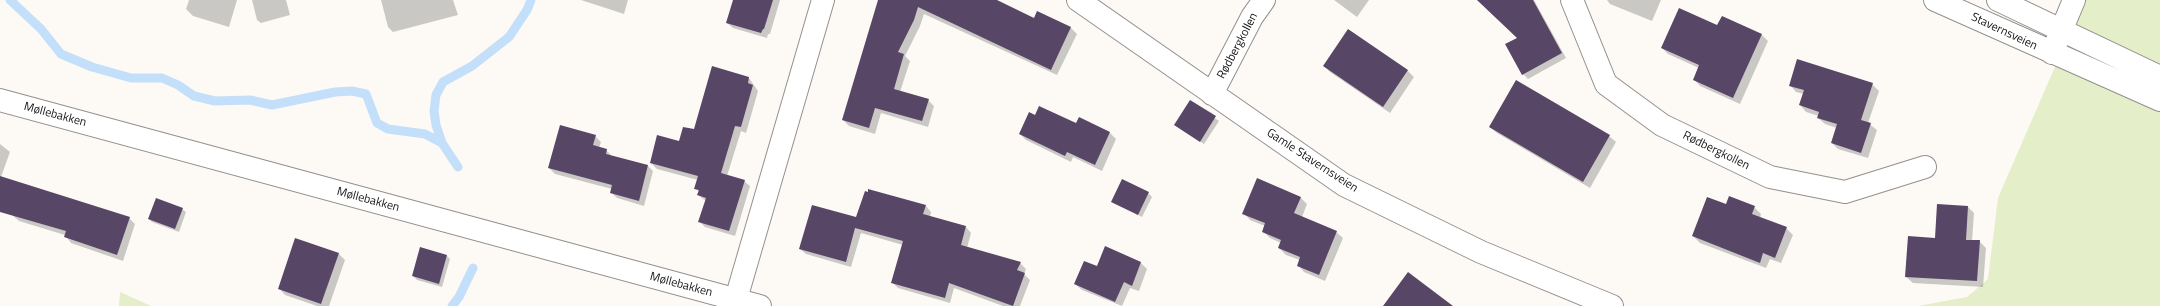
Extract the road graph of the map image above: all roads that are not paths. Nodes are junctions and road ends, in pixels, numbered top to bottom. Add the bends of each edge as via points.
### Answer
1 (822, 0) edge
2 (1078, 0) edge
3 (1264, 0) edge
4 (1572, 0) edge
5 (1935, 0) edge
6 (1998, 0) edge
7 (2074, 0) edge
8 (2061, 30) junction
9 (2052, 53) junction
10 (2160, 77) edge
11 (1212, 94) junction
12 (0, 100) edge
13 (2160, 100) edge
14 (1925, 167) dead end
15 (736, 300) junction
16 (760, 306) edge
17 (1612, 306) edge

1 - 15 street
2 - 11 street, Gamle Stavernsveien
3 - 11 street, Rødbergkollen
4 - 14 street, Rødbergkollen via 1606,84 1662,125 1770,177 1845,192
5 - 9 street, Stavernsveien
6 - 8 street
7 - 8 street, Stavernsveien
8 - 9 street, Stavernsveien
8 - 10 street
9 - 13 street, Stavernsveien
11 - 17 street, Gamle Stavernsveien via 1344,185 1481,252
12 - 15 street, Møllebakken
15 - 16 street, Møllebakken

